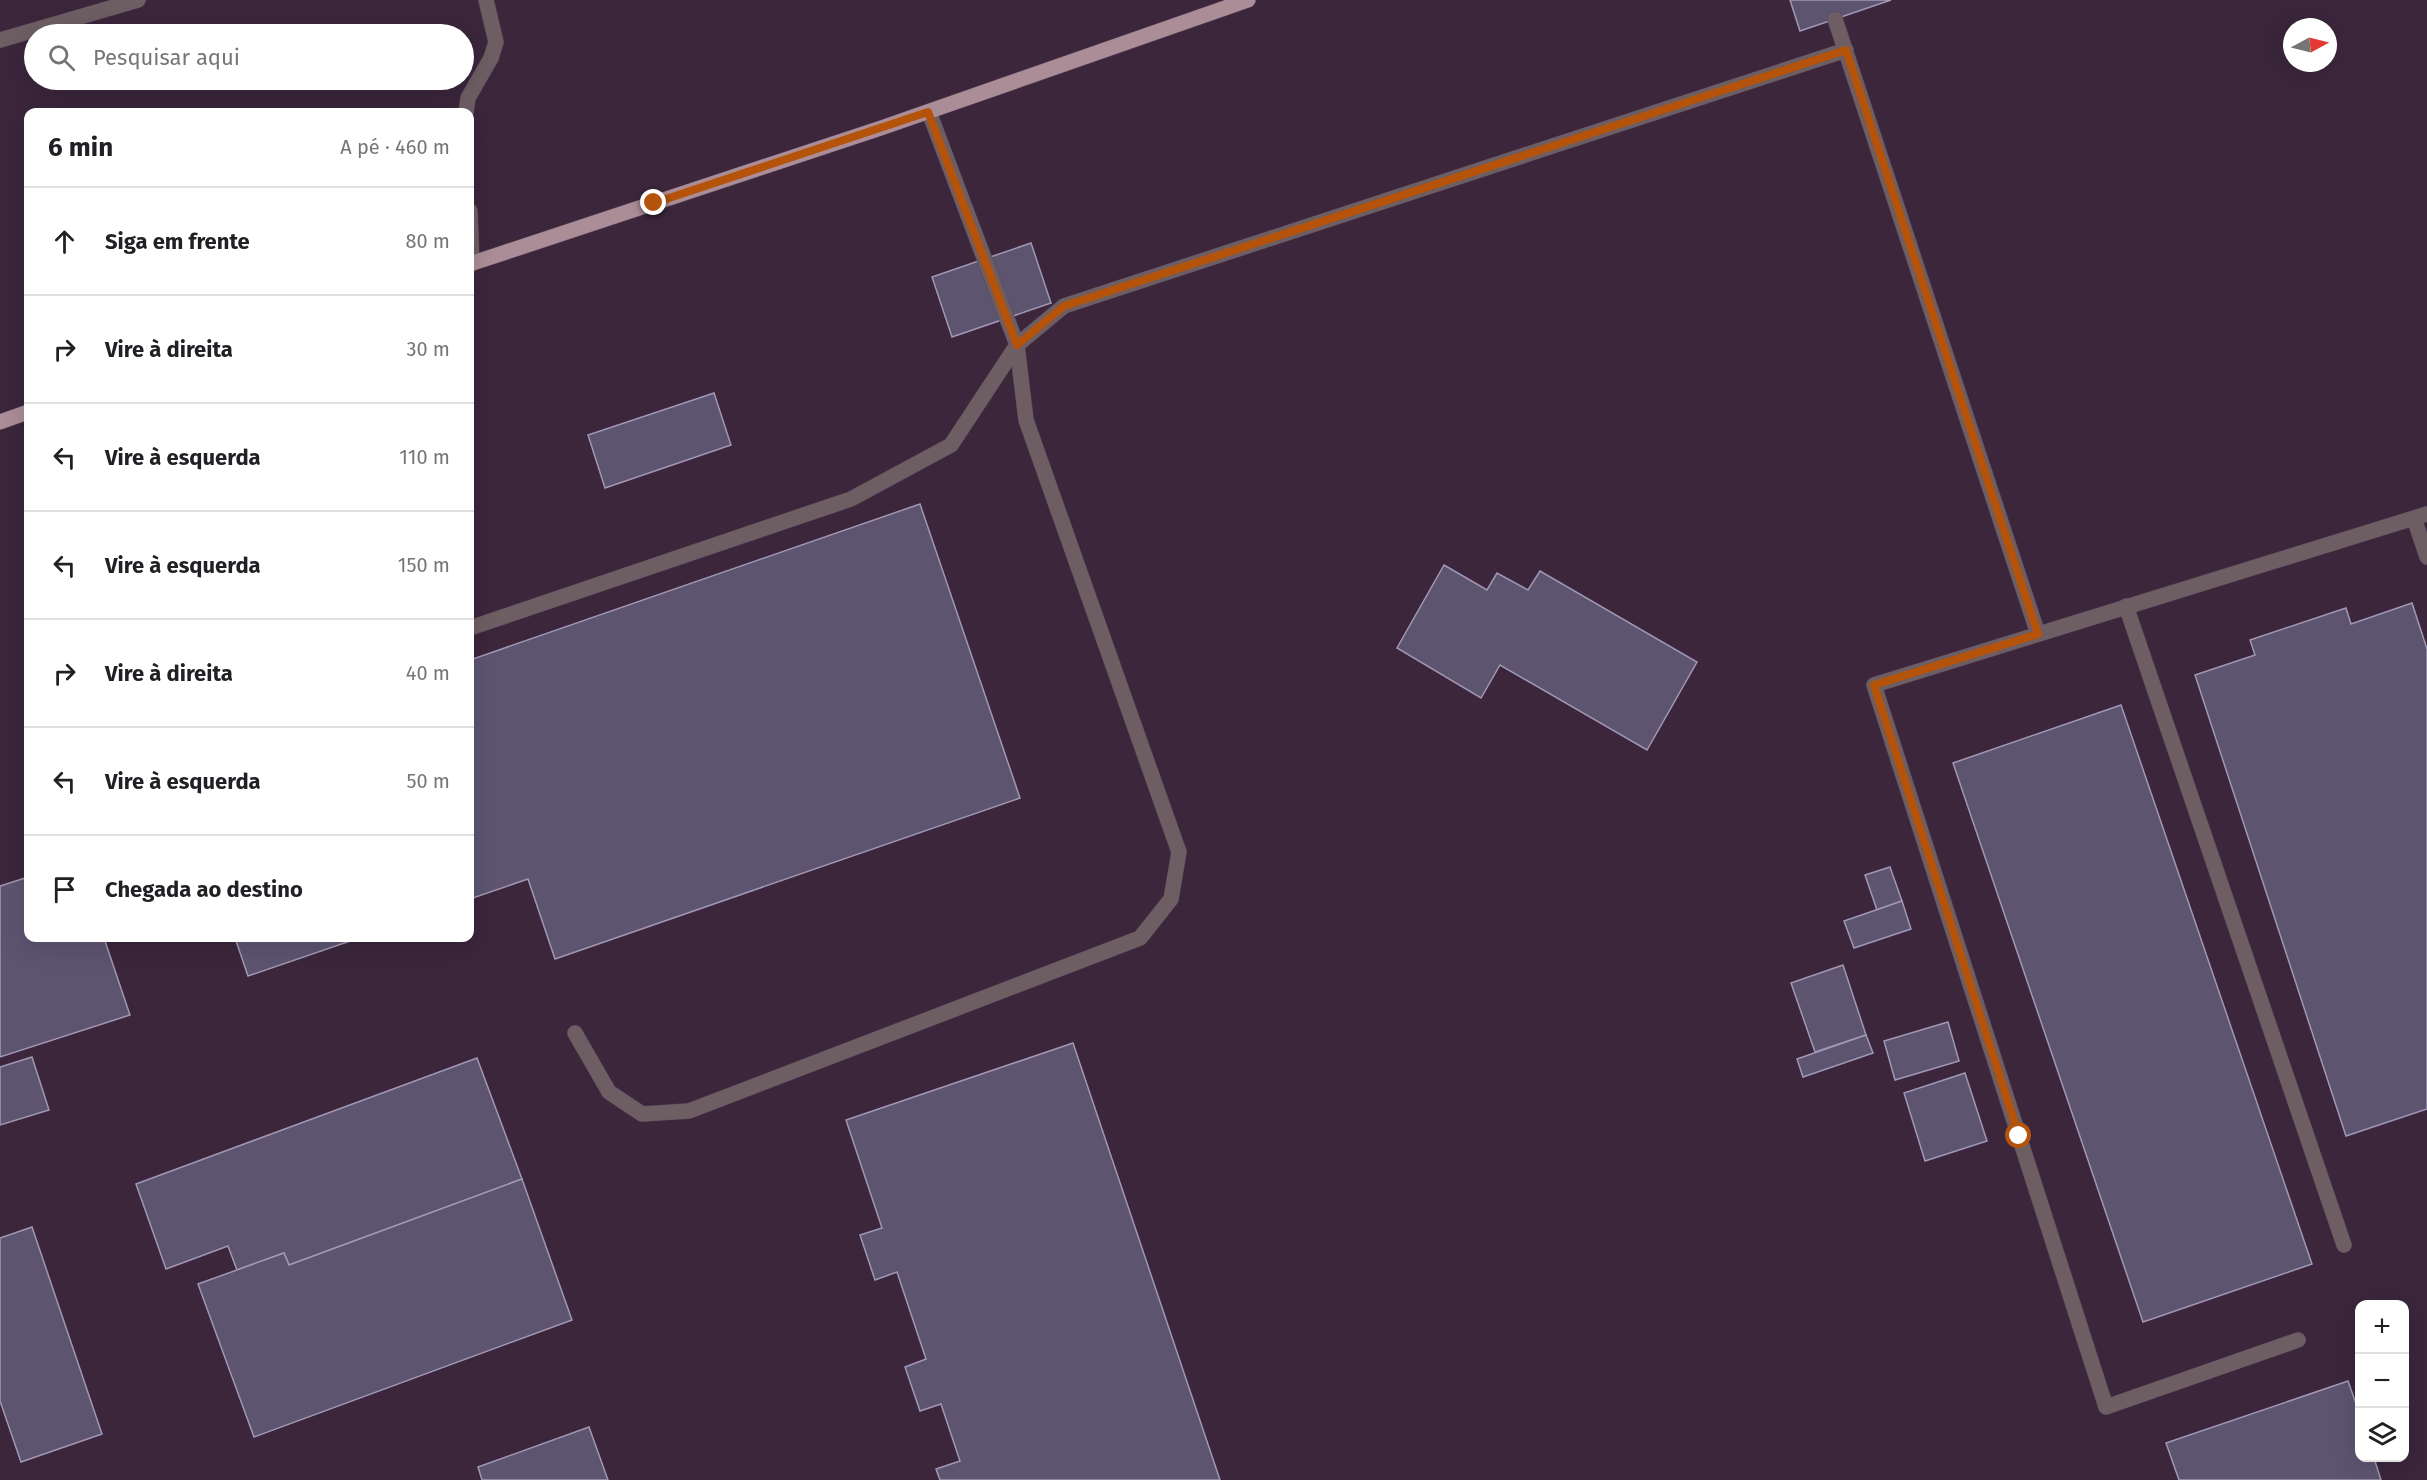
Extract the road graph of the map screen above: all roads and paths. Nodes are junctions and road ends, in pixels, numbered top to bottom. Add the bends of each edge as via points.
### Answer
1 (138, 0) edge
2 (486, 0) edge
3 (1248, 0) edge
4 (1835, 19) dead end
5 (55, 24) edge
6 (24, 33) edge
7 (0, 40) edge
8 (1846, 50) junction
9 (474, 88) edge
10 (473, 90) edge
11 (467, 108) edge
12 (928, 112) junction
13 (474, 263) edge
14 (1017, 345) junction
15 (24, 413) edge
16 (0, 422) edge
17 (2421, 516) edge
18 (2427, 557) edge
19 (2126, 606) junction
20 (474, 627) edge
21 (2038, 634) junction
22 (575, 1033) dead end
23 (2344, 1245) dead end
24 (2298, 1340) dead end

1 - 5 street
2 - 9 street via 496,42
3 - 12 main road
4 - 8 street
6 - 7 street
8 - 14 street via 1064,306
8 - 21 street
10 - 11 street
12 - 13 main road
12 - 14 street
14 - 20 street via 951,445 851,499
14 - 22 street via 1026,420 1179,852 1171,899 1140,938 689,1111 642,1114 609,1092
15 - 16 main road
17 - 18 street
17 - 19 street
19 - 21 street
19 - 23 street
21 - 24 street via 1874,685 2106,1407

